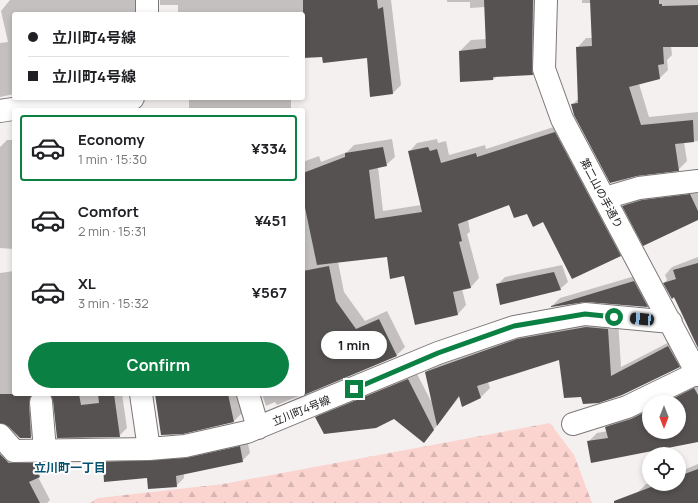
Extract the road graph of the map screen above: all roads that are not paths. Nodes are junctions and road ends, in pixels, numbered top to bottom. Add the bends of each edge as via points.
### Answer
1 (147, 0) edge
2 (546, 0) edge
3 (147, 12) edge
4 (108, 100) edge
5 (20, 108) edge
6 (12, 109) edge
7 (0, 111) edge
8 (698, 181) edge
9 (605, 198) junction
10 (671, 322) junction
11 (698, 374) edge
12 (141, 396) edge
13 (249, 396) edge
14 (41, 402) dead end
15 (573, 424) dead end
16 (258, 428) junction
17 (0, 435) edge
18 (149, 449) junction
19 (45, 450) junction
20 (7, 454) edge

1 - 3 street
2 - 9 street, 第二山の手通り via 544,69 562,119
4 - 5 street
6 - 7 street
8 - 9 street via 639,188
9 - 10 street, 第二山の手通り
10 - 11 street, 第二山の手通り
10 - 16 street, 立川町4号線 via 585,314 514,326 438,353
11 - 15 street via 627,407
12 - 18 street
13 - 16 street
14 - 19 street
16 - 18 street, 立川町4号線 via 185,446
17 - 20 street, 立川町4号線
18 - 19 street, 立川町4号線
19 - 20 street, 立川町4号線

